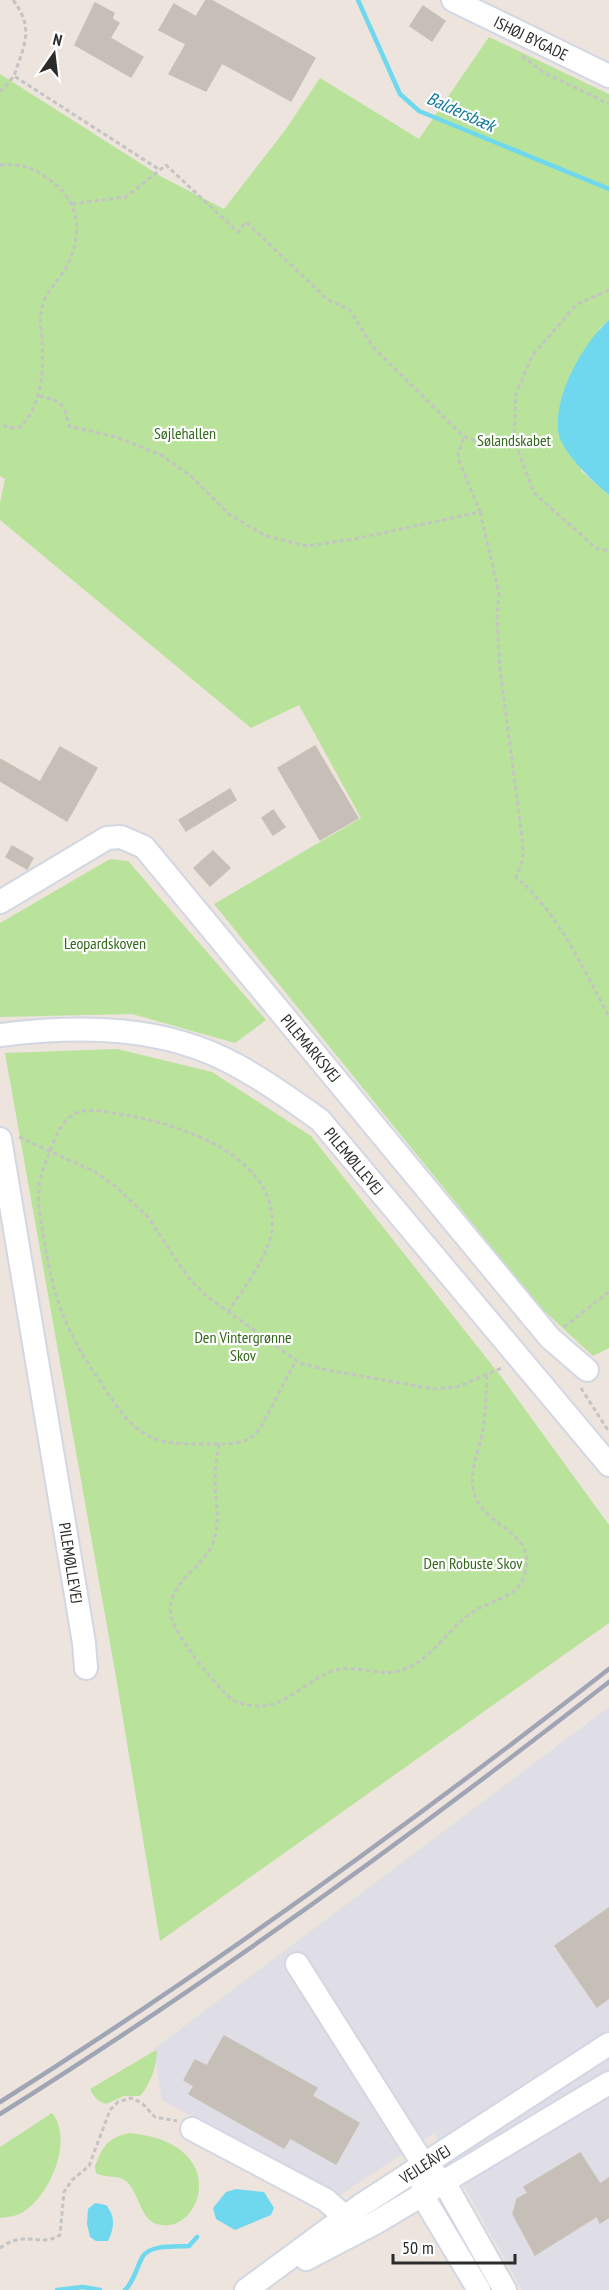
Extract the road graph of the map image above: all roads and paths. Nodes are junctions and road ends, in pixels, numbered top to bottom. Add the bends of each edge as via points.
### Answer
1 (13, 0) edge
2 (453, 0) edge
3 (522, 34) junction
4 (14, 76) junction
5 (609, 76) edge
6 (0, 92) edge
7 (609, 104) edge
8 (0, 165) edge
9 (160, 170) junction
10 (72, 204) junction
11 (609, 291) edge
12 (39, 396) junction
13 (0, 424) edge
14 (464, 436) junction
15 (514, 440) junction
16 (480, 512) junction
17 (609, 551) edge
18 (0, 902) edge
19 (609, 1017) edge
20 (0, 1035) edge
21 (9, 1137) edge
22 (50, 1150) junction
23 (609, 1292) edge
24 (228, 1312) junction
25 (550, 1338) junction
26 (521, 1359) junction
27 (296, 1360) junction
28 (581, 1375) joint
29 (487, 1376) junction
30 (609, 1432) edge
31 (219, 1444) junction
32 (609, 1465) edge
33 (86, 1668) dead end
34 (297, 1964) dead end
35 (609, 2044) edge
36 (609, 2083) edge
37 (192, 2129) joint
38 (424, 2165) junction
39 (444, 2182) junction
40 (422, 2195) junction
41 (345, 2217) junction
42 (0, 2248) edge
43 (246, 2290) edge
44 (479, 2290) edge
45 (505, 2290) edge

1 - 4 path via 28,31
2 - 3 street, ISHØJ BYGADE
3 - 5 street, ISHØJ BYGADE
3 - 7 path via 522,55 528,62
4 - 6 path
4 - 9 path
8 - 10 path via 23,164 40,172 62,189
9 - 10 path via 126,196
9 - 14 path via 166,165 238,232 246,222 327,299 350,310 373,347
10 - 12 path via 78,224 77,241 65,269 47,292 40,313 43,358
11 - 15 path via 577,304 532,356 516,394
12 - 13 path via 21,427
12 - 16 path via 64,406 69,412 69,426 116,437 161,455 191,476 230,515 266,536 307,546
14 - 15 path via 478,442
14 - 16 path via 458,454
15 - 17 path via 534,493 596,548
16 - 19 path via 499,593 500,669 522,837 523,858 516,878 537,896 569,942
18 - 25 street, PILEMARKSVEJ via 107,838 120,837 144,847
20 - 26 street, PILEMØLLEVEJ via 55,1028 153,1035 235,1064 280,1091 320,1120
21 - 22 path
21 - 33 street, PILEMØLLEVEJ
22 - 24 path via 95,1172 135,1203 158,1229 187,1276
22 - 24 path via 67,1119 85,1111 177,1126 237,1157 266,1193 272,1232 268,1248
22 - 31 path via 38,1189 39,1206 52,1289 81,1353 126,1419 141,1432 164,1441
23 - 25 path
24 - 27 path
25 - 28 street, PILEMARKSVEJ
26 - 29 path
26 - 32 street, PILEMØLLEVEJ
27 - 29 path via 327,1370 434,1389 457,1387
27 - 31 path via 256,1436 248,1442
28 - 30 path
29 - 31 path via 483,1431 471,1483 486,1512 518,1539 526,1554 522,1583 471,1613 421,1661 400,1671 331,1671 272,1705 246,1704 225,1693 171,1617 177,1588 204,1560 214,1543
34 - 38 street
35 - 38 street, VEJLEÅVEJ
36 - 39 street, VEJLEÅVEJ
37 - 41 street via 326,2200
37 - 42 path via 174,2120 155,2118 142,2103 131,2098 118,2102 110,2110 89,2166 64,2192 60,2235 50,2241 17,2238
38 - 39 street
38 - 40 street
38 - 41 street, VEJLEÅVEJ
39 - 40 street, VEJLEÅVEJ
39 - 45 street
40 - 43 street, VEJLEÅVEJ
40 - 44 street
41 - 43 street, VEJLEÅVEJ

